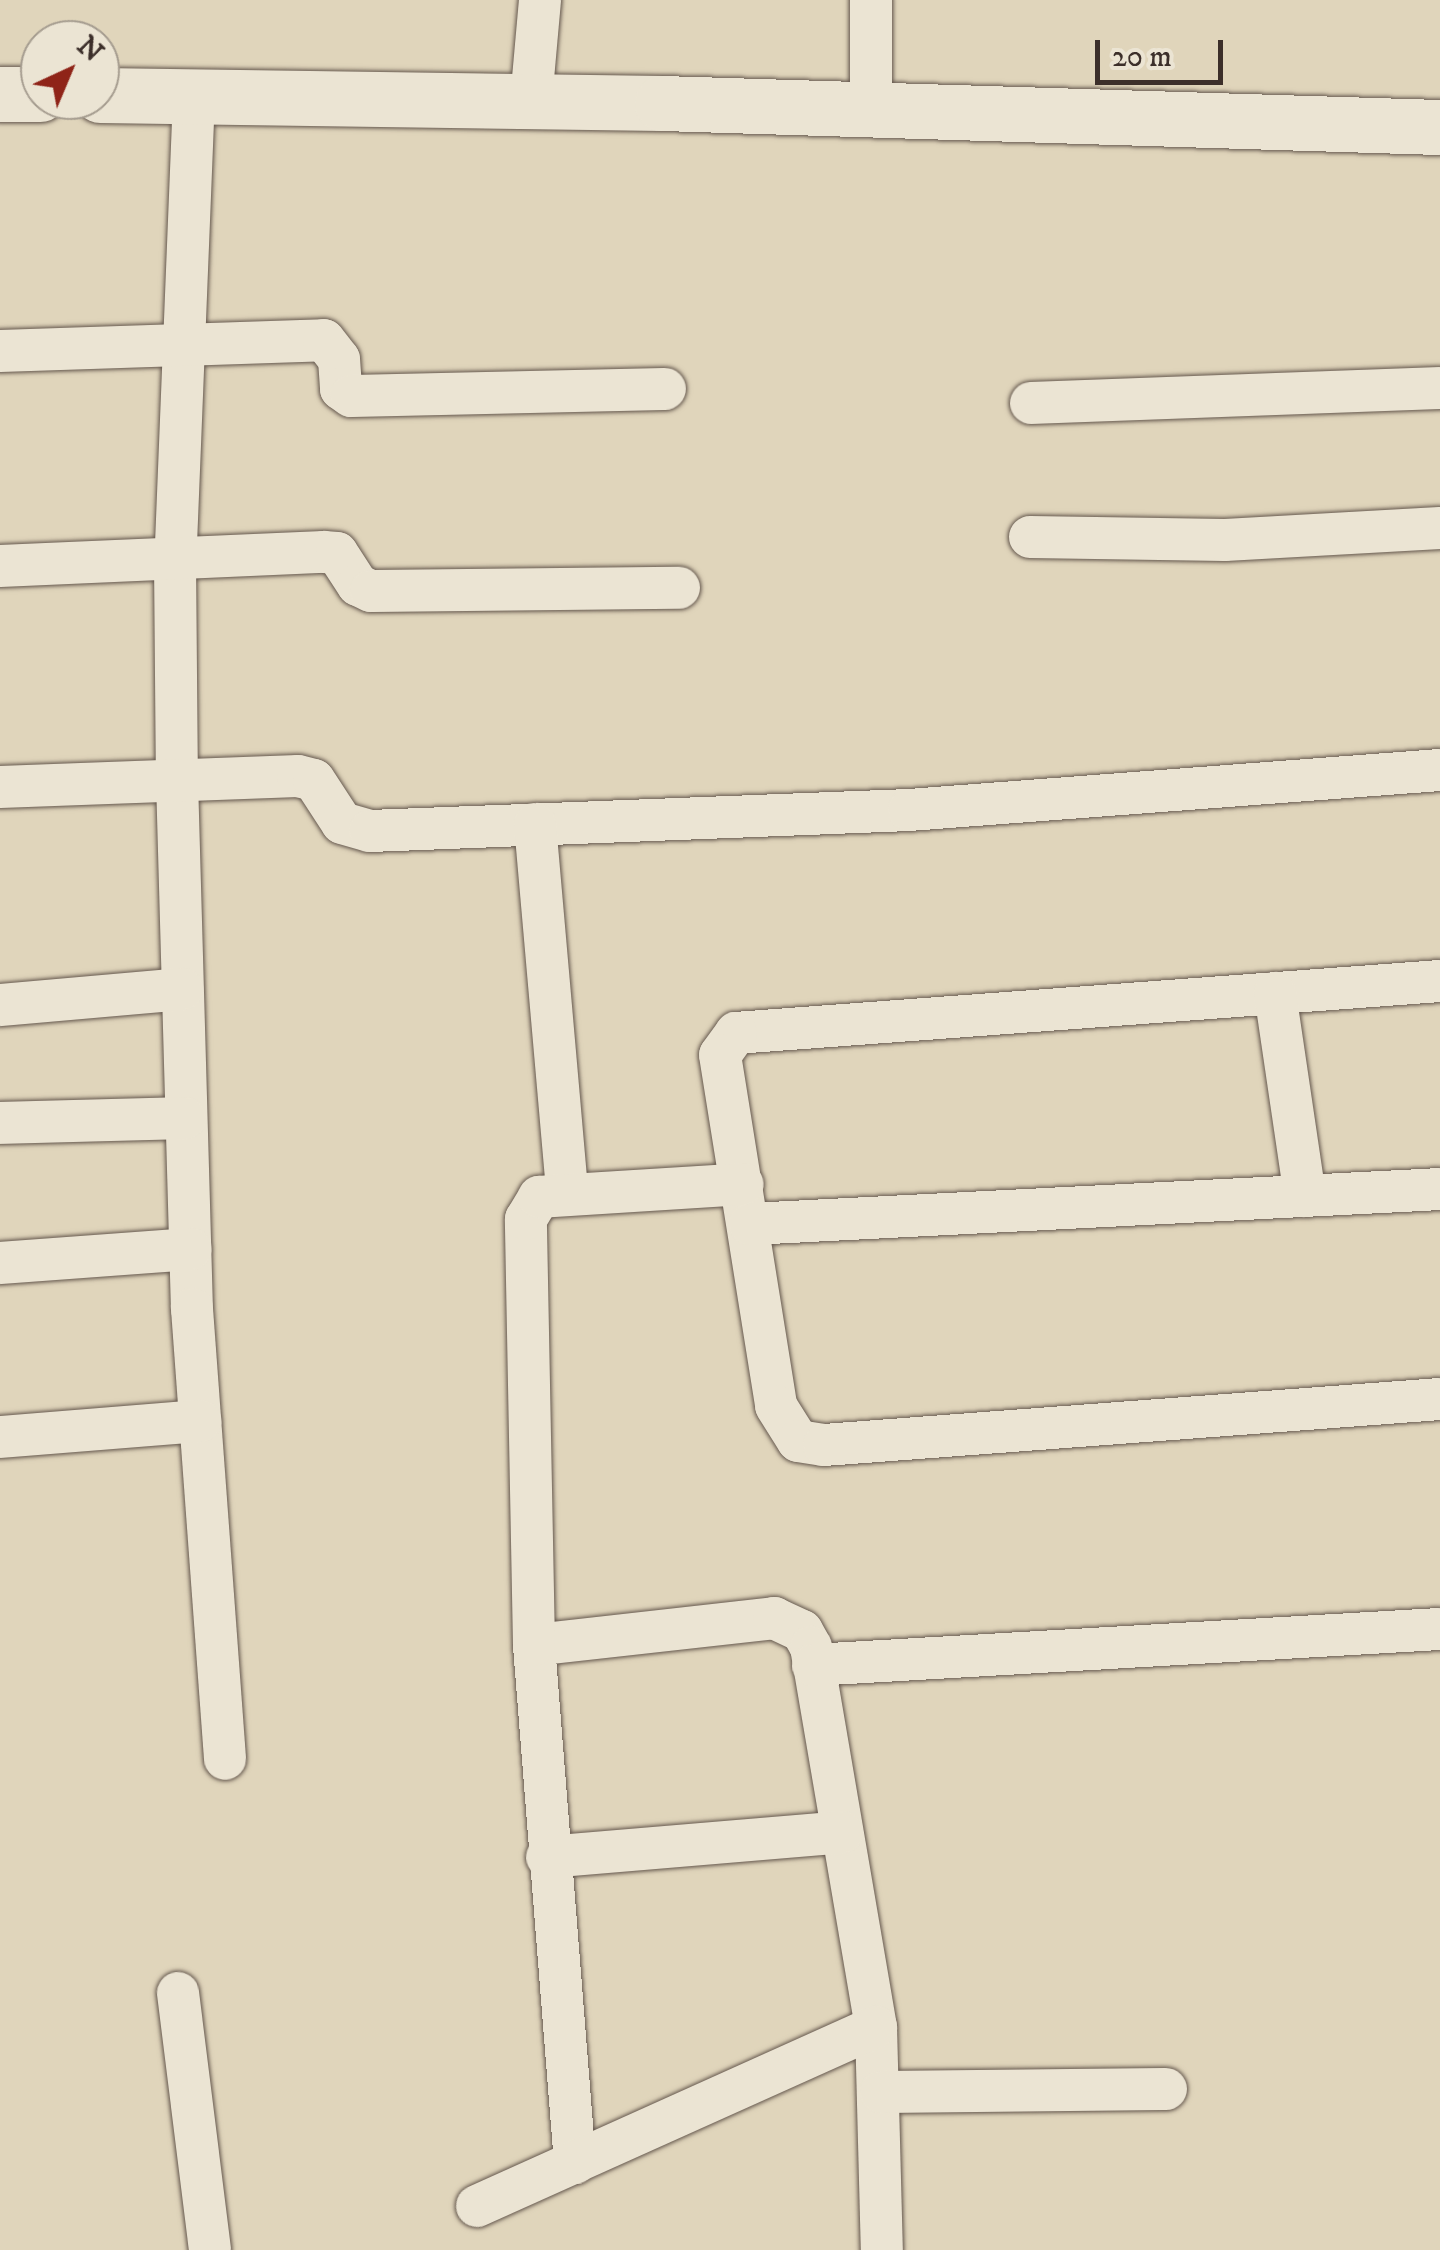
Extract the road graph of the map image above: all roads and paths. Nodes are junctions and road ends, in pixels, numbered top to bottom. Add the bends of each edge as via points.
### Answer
1 (540, 0) edge
2 (871, 0) edge
3 (120, 95) edge
4 (194, 96) junction
5 (531, 101) junction
6 (871, 110) junction
7 (1440, 127) edge
8 (186, 345) junction
9 (0, 350) edge
10 (665, 388) dead end
11 (1440, 388) edge
12 (1031, 403) dead end
13 (1440, 528) edge
14 (1030, 537) dead end
15 (175, 560) junction
16 (0, 566) edge
17 (679, 588) dead end
18 (1440, 770) edge
19 (177, 780) junction
20 (0, 787) edge
21 (536, 824) junction
22 (1440, 981) edge
23 (182, 989) junction
24 (1275, 993) junction
25 (0, 1005) edge
26 (186, 1118) junction
27 (0, 1123) edge
28 (1440, 1188) edge
29 (567, 1193) junction
30 (1304, 1196) junction
31 (747, 1204) junction
32 (190, 1248) junction
33 (0, 1263) edge
34 (1440, 1399) edge
35 (200, 1421) junction
36 (0, 1437) edge
37 (1440, 1630) edge
38 (534, 1645) junction
39 (812, 1665) junction
40 (226, 1759) dead end
41 (842, 1832) junction
42 (547, 1857) junction
43 (178, 1994) dead end
44 (876, 2027) junction
45 (1166, 2090) dead end
46 (882, 2092) junction
47 (574, 2163) junction
48 (476, 2206) dead end
49 (210, 2250) edge
50 (882, 2250) edge

1 - 5 street
2 - 6 street
3 - 4 street
4 - 5 street
4 - 8 street
5 - 6 street
6 - 7 street
8 - 9 street
8 - 10 street via 324,340 339,359 342,389 352,396
8 - 15 street
11 - 12 street
13 - 14 street via 1225,540
15 - 16 street
15 - 17 street via 336,553 358,584 390,593
15 - 19 street
18 - 21 street via 909,810
19 - 20 street
19 - 21 street via 314,780 330,810 356,830
19 - 23 street
21 - 29 street
22 - 24 street
23 - 25 street
23 - 26 street
24 - 30 street
24 - 31 street via 736,1033 720,1054
26 - 27 street
26 - 32 street
28 - 30 street
29 - 31 street
29 - 38 street via 540,1197 526,1219
30 - 31 street
31 - 34 street via 776,1406 798,1441 824,1446
32 - 33 street
32 - 35 street
35 - 36 street
35 - 40 street
37 - 39 street
38 - 39 street via 774,1618 802,1631
38 - 42 street
39 - 41 street
41 - 42 street
41 - 44 street
42 - 47 street
43 - 49 street
44 - 46 street
44 - 47 street
45 - 46 street
46 - 50 street
47 - 48 street

